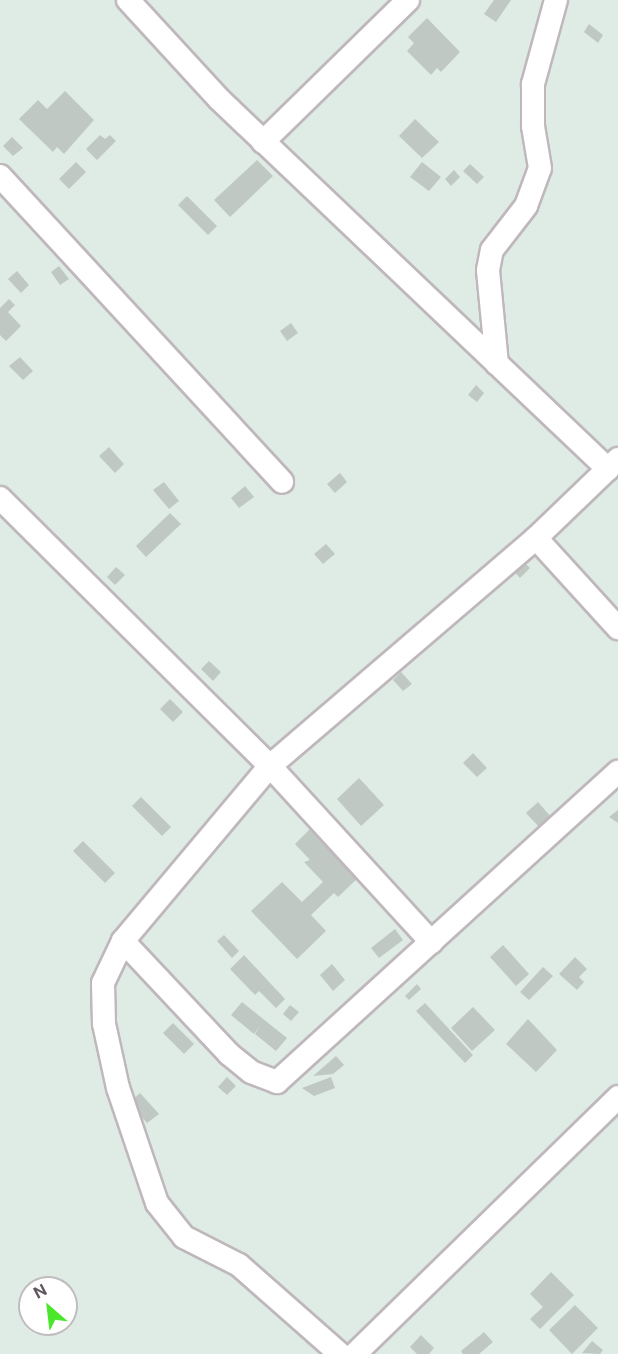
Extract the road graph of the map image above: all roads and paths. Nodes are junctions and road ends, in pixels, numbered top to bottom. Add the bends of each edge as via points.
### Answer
1 (128, 0) edge
2 (408, 0) edge
3 (556, 0) edge
4 (263, 142) junction
5 (0, 176) edge
6 (498, 364) junction
7 (613, 464) edge
8 (282, 482) dead end
9 (0, 498) edge
10 (536, 538) junction
11 (618, 628) edge
12 (270, 766) junction
13 (618, 772) edge
14 (123, 941) junction
15 (430, 942) junction
16 (618, 1097) edge
17 (340, 1354) edge
18 (355, 1354) edge

1 - 4 street
2 - 4 street
3 - 6 street via 533,84 533,126 540,168 526,206 492,250 488,270
4 - 6 street
5 - 8 street
6 - 7 street
7 - 10 street
9 - 12 street
10 - 11 street
10 - 12 street
12 - 14 street
12 - 15 street
13 - 15 street
14 - 15 street via 229,1054 251,1072 277,1082
14 - 17 street via 102,983 104,1024 118,1088 157,1203 184,1237 239,1265
16 - 18 street

